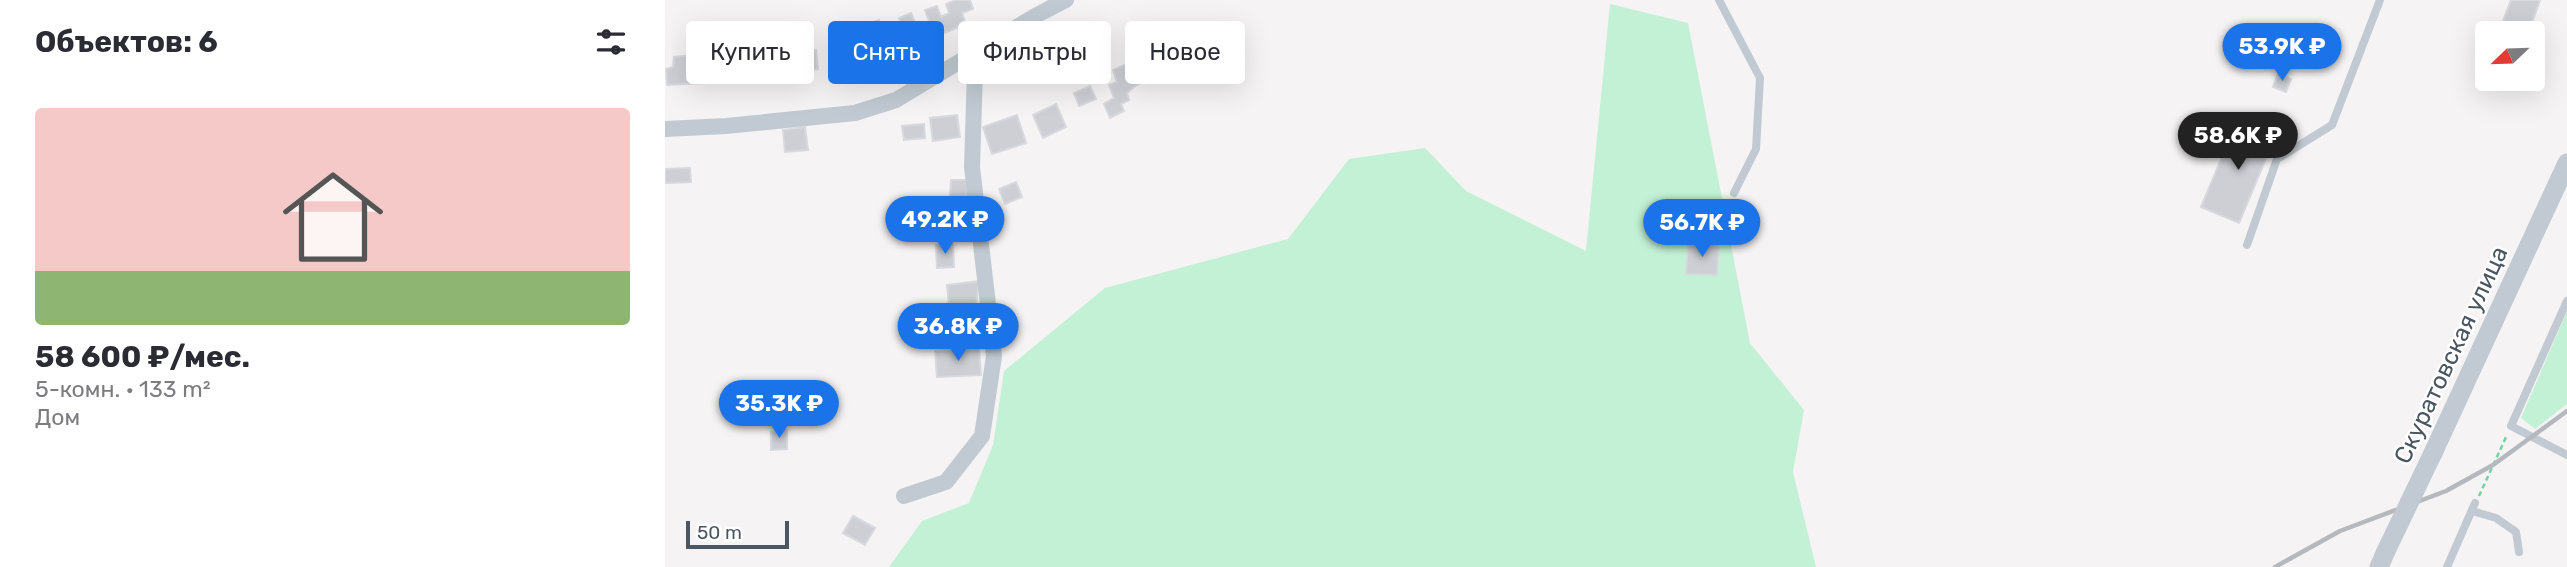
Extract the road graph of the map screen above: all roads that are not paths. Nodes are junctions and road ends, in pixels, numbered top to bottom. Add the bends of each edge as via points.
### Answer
1 (1066, 0) edge
2 (1719, 0) edge
3 (2380, 0) edge
4 (1027, 21) edge
5 (958, 64) edge
6 (975, 84) edge
7 (665, 129) edge
8 (2567, 163) edge
9 (1734, 193) dead end
10 (2246, 245) dead end
11 (2567, 301) edge
12 (2567, 455) edge
13 (904, 496) dead end
14 (2519, 552) dead end
15 (2383, 559) edge
16 (2447, 567) edge

1 - 4 street
2 - 9 lane via 1760,78 1756,149
3 - 10 lane via 2332,125 2277,159
5 - 7 street via 896,100 855,113
6 - 13 street via 972,167 995,356 982,436 946,482
8 - 15 street, Скуратовская улица, bridge
11 - 12 lane via 2511,426
14 - 16 lane via 2516,532 2473,507

